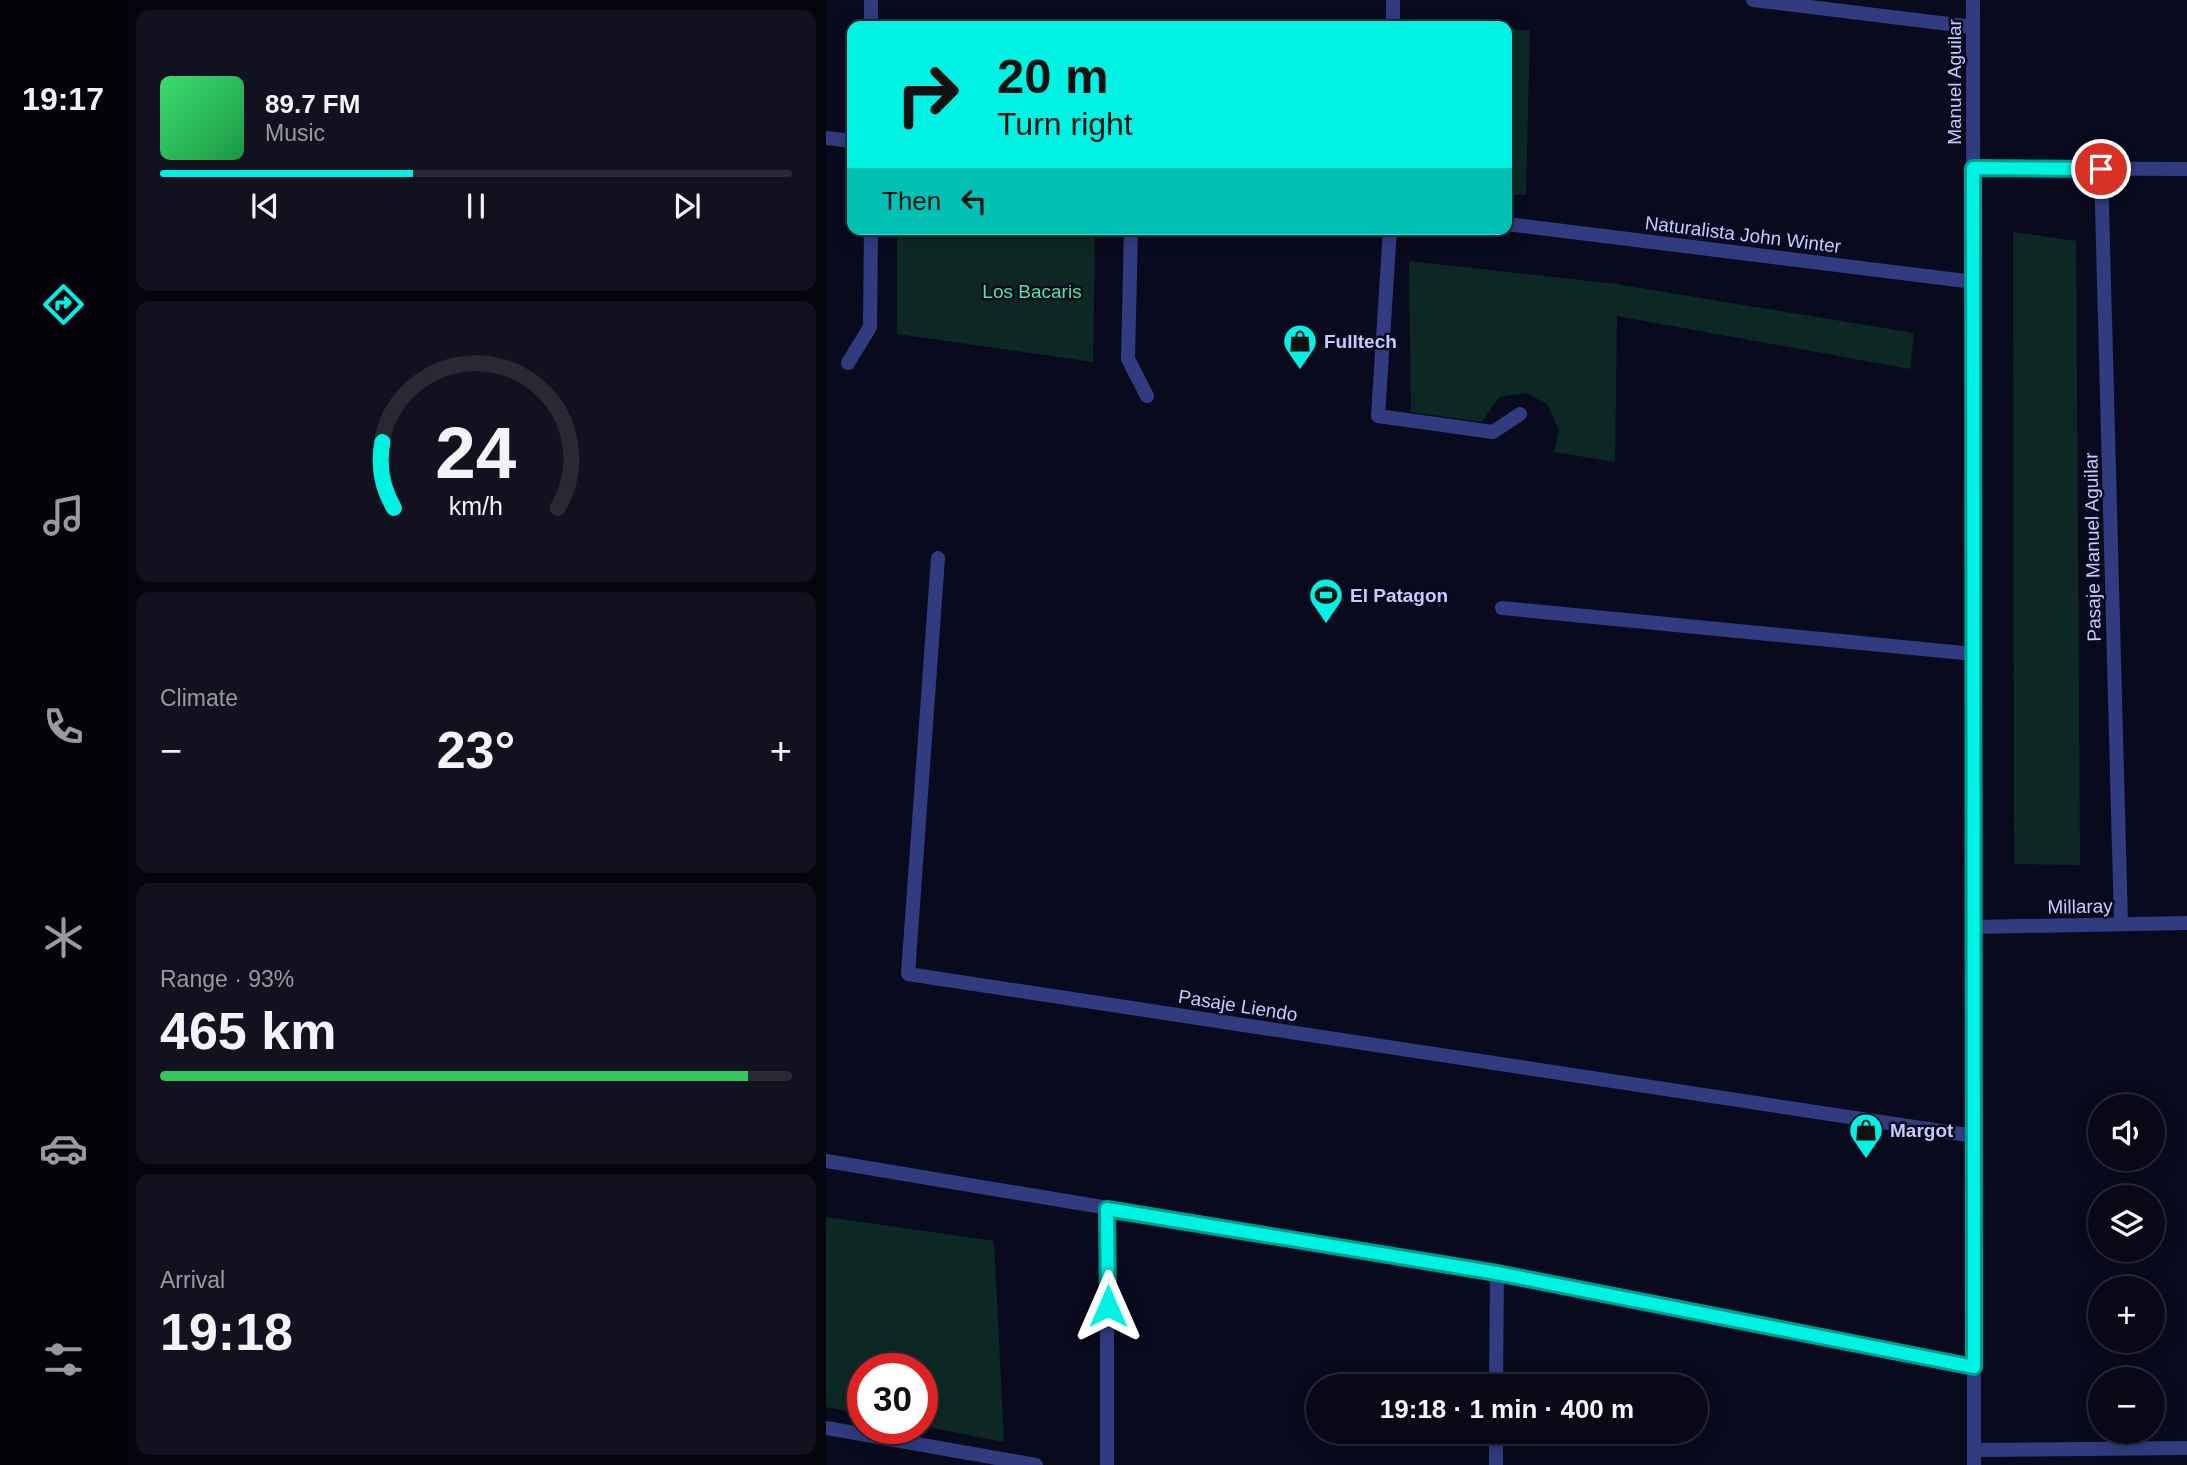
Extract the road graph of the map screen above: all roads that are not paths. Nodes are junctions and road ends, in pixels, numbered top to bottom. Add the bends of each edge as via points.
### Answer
1 (871, 0) edge
2 (1393, 0) edge
3 (1753, 0) edge
4 (1973, 0) edge
5 (871, 21) edge
6 (1393, 21) edge
7 (1973, 27) junction
8 (826, 138) edge
9 (847, 140) edge
10 (1973, 168) junction
11 (2101, 169) junction
12 (2187, 169) edge
13 (1512, 224) edge
14 (871, 235) edge
15 (1131, 235) edge
16 (1390, 235) edge
17 (1974, 282) junction
18 (848, 363) dead end
19 (1147, 396) dead end
20 (1520, 414) dead end
21 (938, 558) dead end
22 (1502, 608) dead end
23 (1973, 654) junction
24 (2187, 923) edge
25 (2121, 924) junction
26 (1974, 927) junction
27 (1974, 1136) junction
28 (826, 1161) edge
29 (1107, 1209) junction
30 (1497, 1273) junction
31 (1974, 1367) junction
32 (1496, 1374) edge
33 (826, 1428) edge
34 (1496, 1444) edge
35 (2187, 1448) edge
36 (1974, 1450) junction
37 (1036, 1465) edge
38 (1107, 1465) edge
39 (1496, 1465) edge
40 (1974, 1465) edge

1 - 5 street
2 - 6 street
3 - 7 street
4 - 7 street, Manuel Aguilar
7 - 10 street, Manuel Aguilar
8 - 9 street
10 - 11 street
10 - 17 street, Manuel Aguilar
11 - 12 street
11 - 25 street, Pasaje Manuel Aguilar
13 - 17 street, Naturalista John Winter
14 - 18 street via 870,327
15 - 19 street via 1128,359
16 - 20 street via 1378,416 1493,432
17 - 23 street, Manuel Aguilar
21 - 27 street, Pasaje Liendo via 908,974
22 - 23 street
23 - 26 street, Manuel Aguilar
24 - 25 street, Millaray
25 - 26 street, Millaray
26 - 27 street, Manuel Aguilar
27 - 31 street, Manuel Aguilar
28 - 29 street
29 - 30 street
29 - 38 street
30 - 31 street
30 - 32 street
31 - 36 street, Manuel Aguilar
33 - 37 street
34 - 39 street
35 - 36 street
36 - 40 street, Manuel Aguilar

